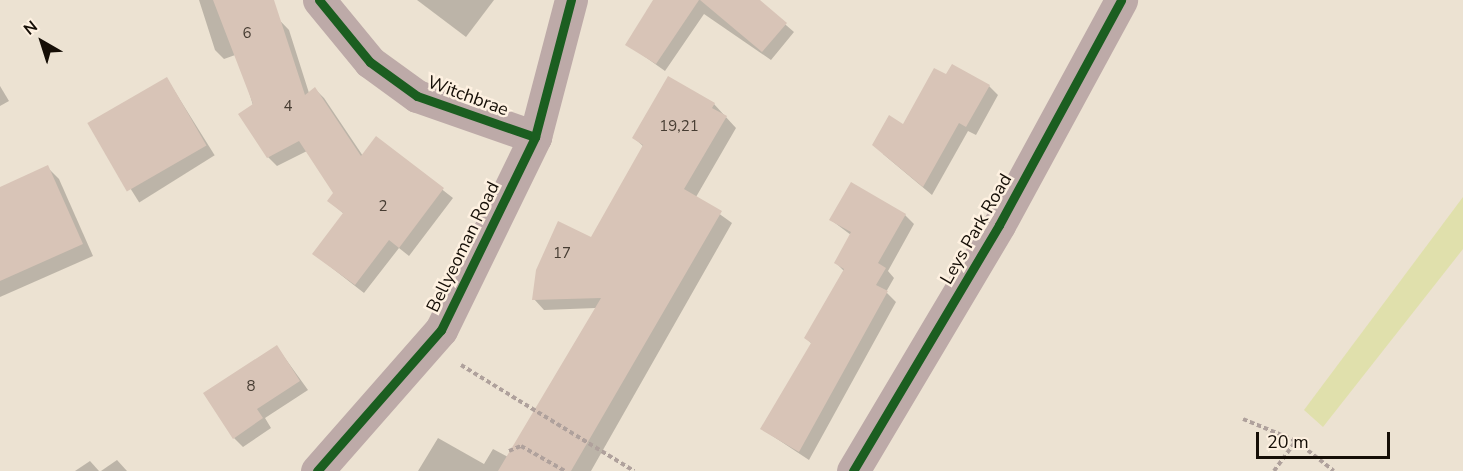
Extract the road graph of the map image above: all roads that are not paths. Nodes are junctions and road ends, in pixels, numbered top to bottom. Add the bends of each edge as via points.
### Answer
1 (319, 0) edge
2 (571, 0) edge
3 (1121, 0) edge
4 (535, 137) junction
5 (317, 471) edge
6 (853, 471) edge

1 - 4 street, Witchbrae via 370,62 417,96
2 - 4 street, Bellyeoman Road
3 - 6 street, Leys Park Road via 999,225
4 - 5 street, Bellyeoman Road via 441,330

